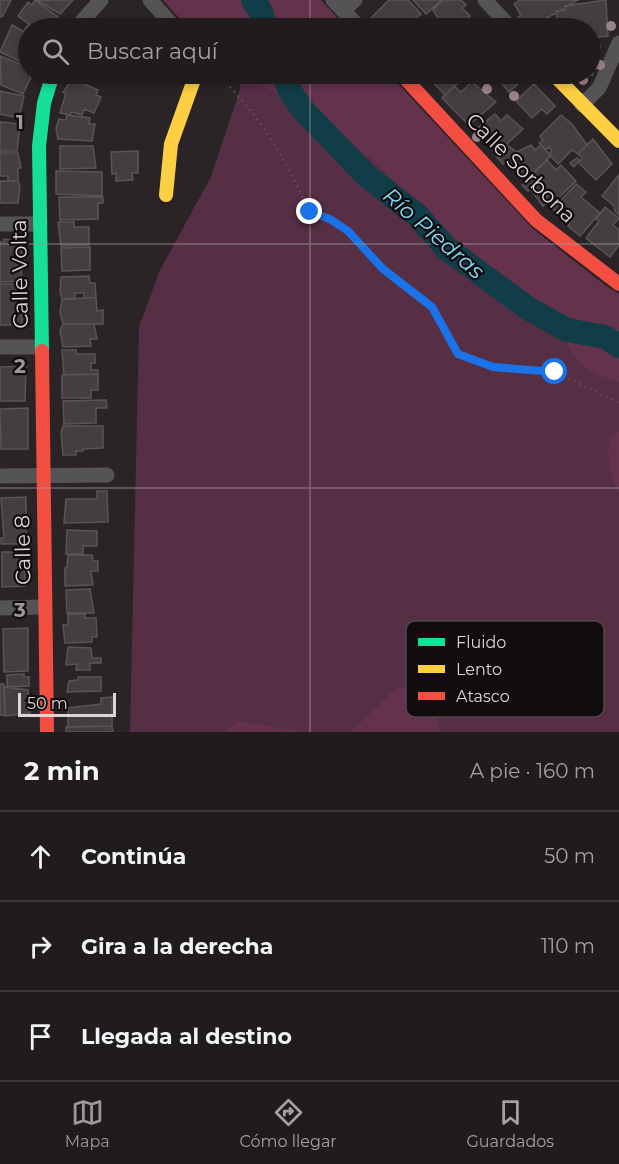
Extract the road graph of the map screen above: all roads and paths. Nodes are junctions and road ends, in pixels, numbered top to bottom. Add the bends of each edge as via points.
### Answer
1 (101, 0) edge
2 (150, 0) edge
3 (485, 0) edge
4 (344, 4) edge
5 (85, 18) edge
6 (166, 18) edge
7 (353, 18) edge
8 (502, 18) edge
9 (619, 44) edge
10 (49, 84) edge
11 (192, 84) edge
12 (226, 84) edge
13 (410, 84) edge
14 (562, 84) edge
15 (601, 84) edge
16 (601, 84) edge
17 (582, 105) junction
18 (619, 141) edge
19 (166, 195) dead end
20 (0, 224) edge
21 (40, 224) junction
22 (619, 284) edge
23 (0, 347) edge
24 (42, 347) junction
25 (619, 403) edge
26 (43, 475) junction
27 (0, 476) edge
28 (106, 476) dead end
29 (44, 607) junction
30 (0, 608) edge
31 (47, 732) edge

1 - 5 street
2 - 6 street
3 - 8 street
4 - 7 street
9 - 15 street
10 - 21 street, Calle Volta via 39,146
11 - 19 street via 171,144
12 - 25 path via 262,123 310,212 348,231 383,269 432,307 458,354 493,367 555,372
13 - 22 street, Calle Sorbona via 536,220
14 - 17 street
16 - 17 street
17 - 18 street
20 - 21 street
21 - 24 street, Calle Volta
23 - 24 street
24 - 26 street, Calle Volta
26 - 27 street
26 - 28 street
26 - 29 street, Calle 8
29 - 30 street
29 - 31 street, Calle 8

